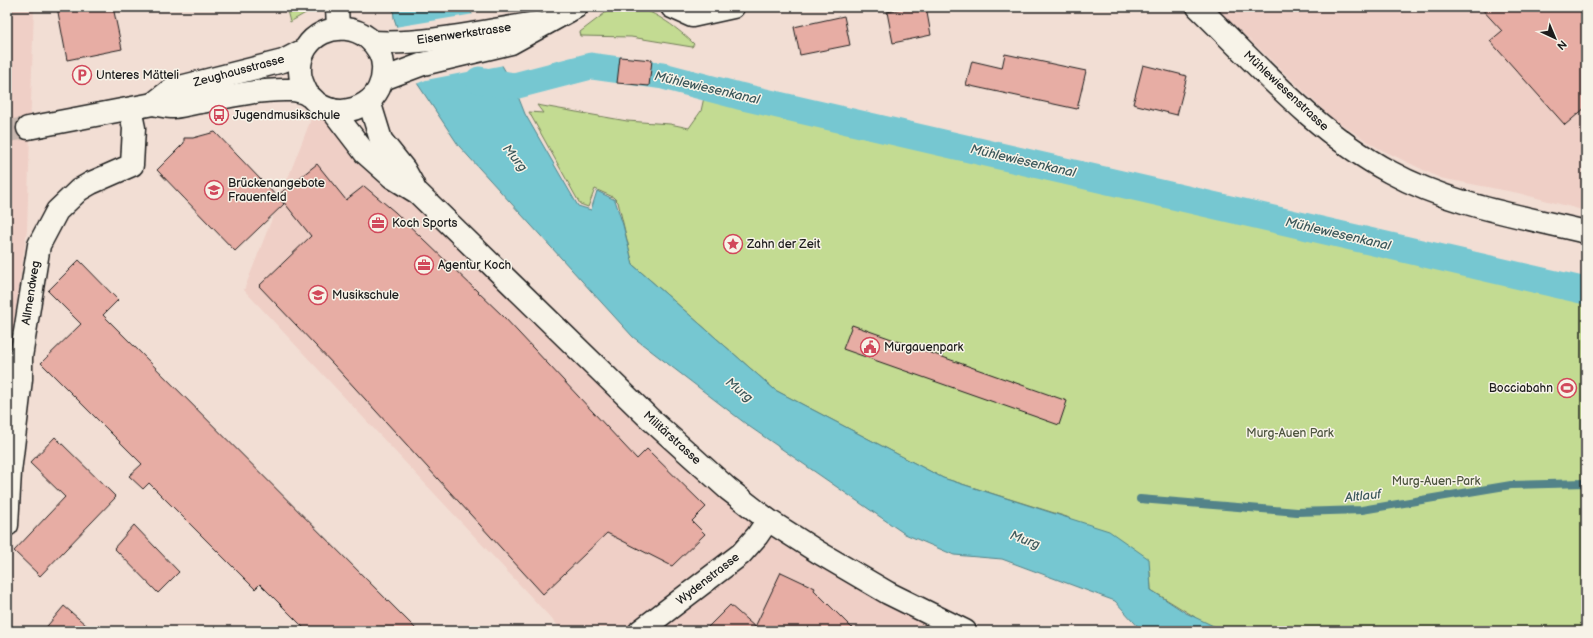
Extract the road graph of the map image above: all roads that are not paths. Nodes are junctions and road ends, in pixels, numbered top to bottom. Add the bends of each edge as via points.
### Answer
1 (576, 7) edge
2 (672, 7) edge
3 (733, 7) edge
4 (1198, 7) edge
5 (338, 17) edge
6 (509, 36) junction
7 (378, 43) junction
8 (304, 50) junction
9 (387, 77) junction
10 (308, 94) junction
11 (369, 101) junction
12 (153, 104) junction
13 (130, 109) junction
14 (332, 110) junction
15 (28, 128) tunnel mouth
16 (418, 193) junction
17 (1586, 232) edge
18 (768, 520) junction
19 (7, 525) edge
20 (640, 631) edge
21 (965, 631) edge

1 - 6 street, Eisenwerkstrasse via 554,20
2 - 3 street via 692,16
4 - 17 street, Mühlewiesenstrasse via 1293,101 1341,141 1388,172 1450,198
5 - 7 street via 350,28
5 - 8 street
6 - 7 street, Eisenwerkstrasse
6 - 9 street, Eisenwerkstrasse
7 - 9 street
8 - 10 street via 300,73 302,84
8 - 12 street, Zeughausstrasse via 283,61 172,89
9 - 11 street
10 - 12 street, Zeughausstrasse via 293,90 263,91 171,107
10 - 14 street via 317,104
11 - 14 street via 352,110
11 - 16 street, Militärstrasse via 381,140 404,169
12 - 13 street, Zeughausstrasse
13 - 15 street, Zeughausstrasse
13 - 19 street, Allmendweg via 134,128 132,165 79,190 57,211 39,245 20,357 21,379 10,472
14 - 16 street, Militärstrasse via 365,153 392,177
16 - 18 street, Militärstrasse via 648,417 728,489
18 - 20 street, Wydenstrasse via 741,554
18 - 21 street, Militärstrasse via 888,593

